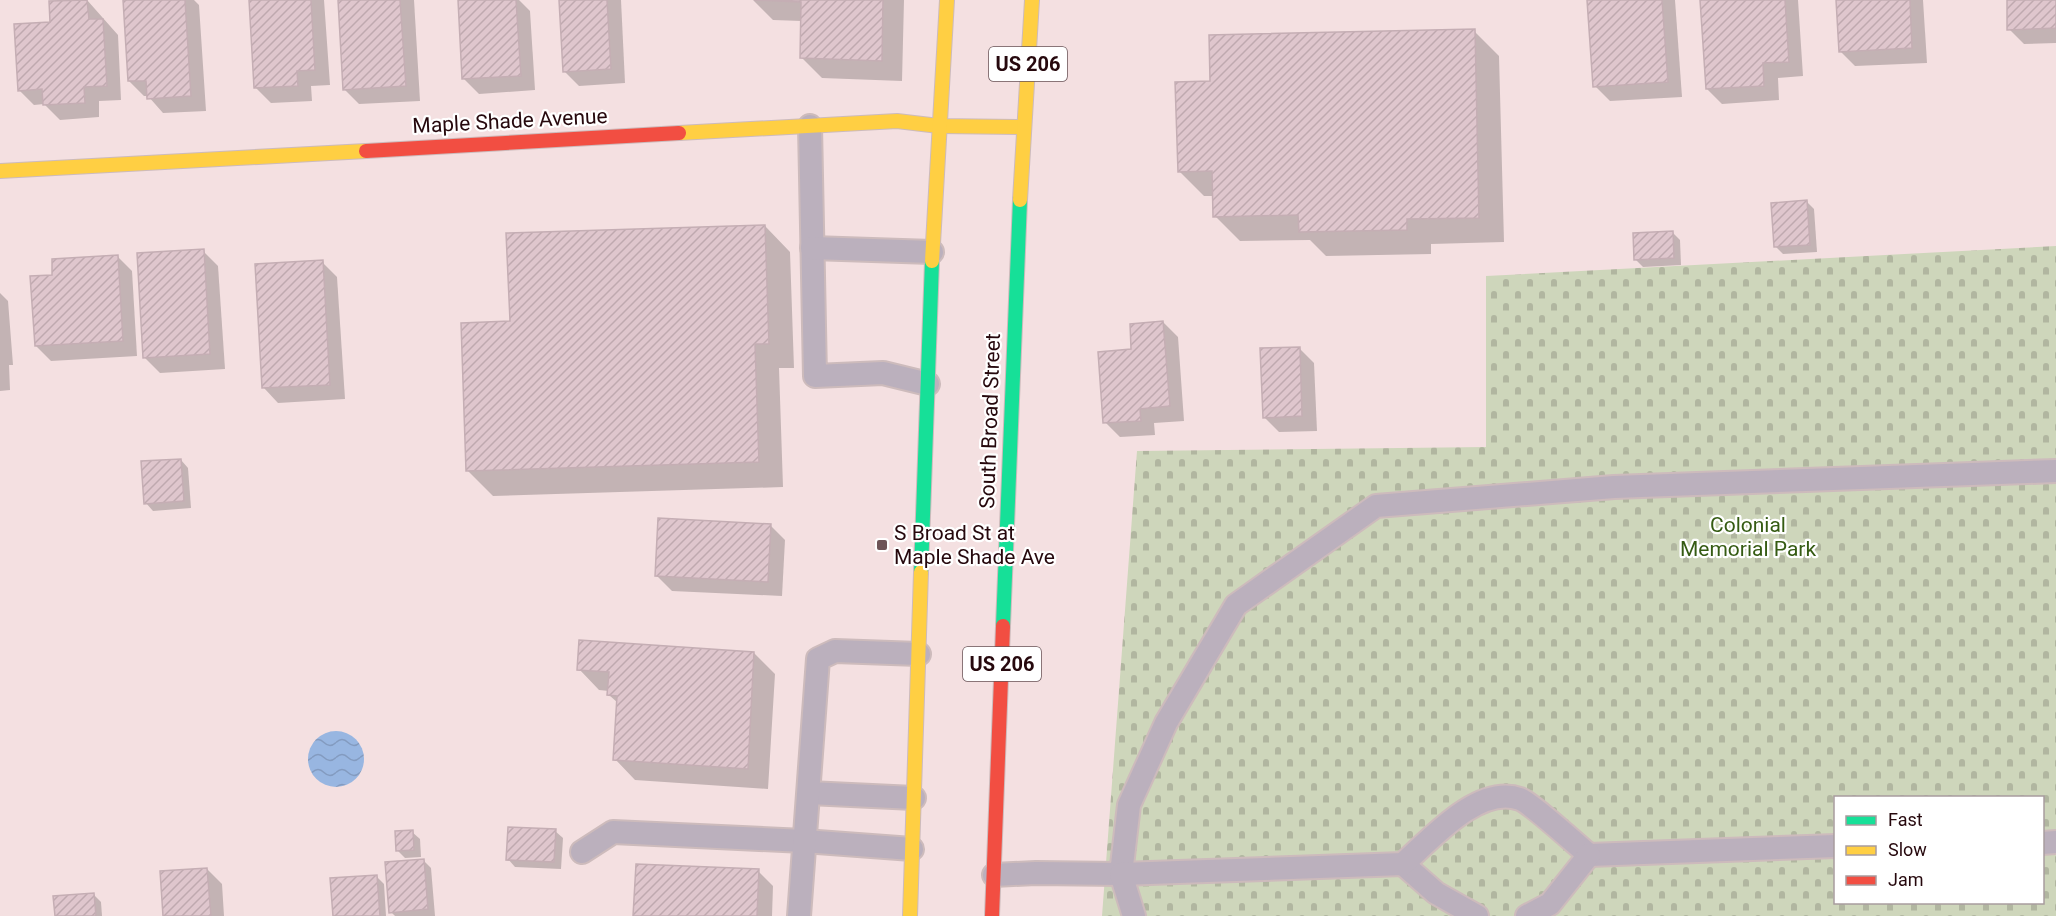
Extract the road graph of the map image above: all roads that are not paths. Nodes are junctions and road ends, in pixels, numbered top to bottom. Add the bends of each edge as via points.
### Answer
1 (947, 0) edge
2 (1032, 0) edge
3 (810, 126) junction
4 (939, 126) junction
5 (1023, 128) junction
6 (0, 171) edge
7 (812, 248) junction
8 (932, 252) junction
9 (928, 384) junction
10 (2056, 471) edge
11 (919, 654) junction
12 (809, 793) junction
13 (914, 798) junction
14 (804, 841) junction
15 (1834, 846) edge
16 (912, 849) junction
17 (582, 852) dead end
18 (1589, 855) junction
19 (1403, 864) junction
20 (1121, 874) junction
21 (994, 876) junction
22 (800, 916) edge
23 (910, 916) edge
24 (992, 916) edge
25 (1134, 916) edge
26 (1477, 916) edge
27 (1527, 916) edge

1 - 4 main road
2 - 5 main road, South Broad Street / US 206
3 - 4 main road, Maple Shade Avenue via 897,121
3 - 6 main road, Maple Shade Avenue
3 - 7 lane
4 - 5 main road, Maple Shade Avenue
4 - 8 main road
5 - 21 main road, South Broad Street / US 206
7 - 8 lane
7 - 9 lane via 815,376 883,373
8 - 9 main road
9 - 11 main road
10 - 20 lane via 1614,487 1376,506 1236,605 1166,723 1129,805
11 - 12 lane via 835,651 818,659
11 - 13 main road
12 - 13 lane
12 - 14 lane
13 - 16 main road
14 - 16 lane
14 - 17 lane via 613,832
14 - 22 lane
15 - 18 lane
16 - 23 main road
18 - 19 lane via 1520,799 1488,798 1458,814
18 - 27 lane via 1550,904
19 - 20 lane
19 - 26 lane via 1436,893
20 - 21 lane
20 - 25 lane
21 - 24 main road, South Broad Street / US 206

